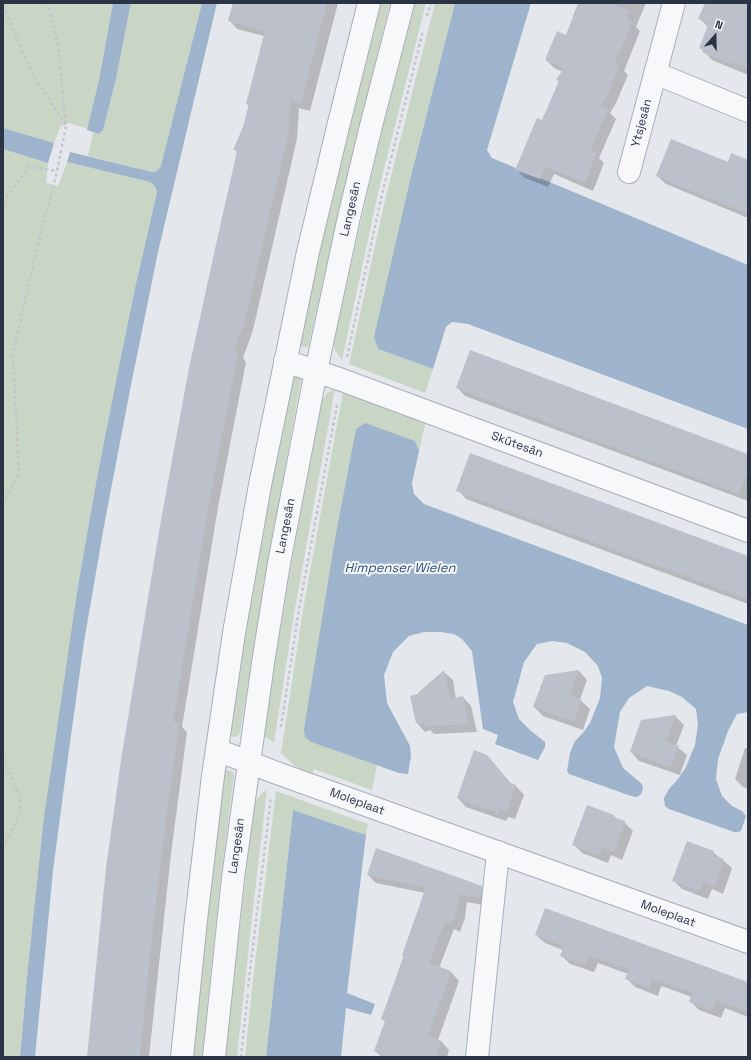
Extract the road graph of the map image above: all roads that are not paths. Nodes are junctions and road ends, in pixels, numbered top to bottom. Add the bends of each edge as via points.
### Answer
1 (369, 3) edge
2 (403, 3) edge
3 (674, 3) edge
4 (655, 73) junction
5 (748, 112) edge
6 (629, 172) dead end
7 (285, 361) junction
8 (316, 371) junction
9 (748, 531) edge
10 (217, 750) junction
11 (248, 762) junction
12 (498, 852) junction
13 (748, 942) edge
14 (182, 1057) edge
15 (214, 1057) edge
16 (477, 1057) edge

1 - 7 street via 310,245
2 - 8 street, Langesân via 349,217
3 - 4 street, Ytsjesân
4 - 5 street
4 - 6 street, Ytsjesân
7 - 8 street, Skûtesân
7 - 10 street via 234,633
8 - 9 street, Skûtesân
8 - 11 street, Langesân via 279,563
10 - 11 street, Moleplaat
10 - 14 street
11 - 12 street, Moleplaat
11 - 15 street, Langesân
12 - 13 street, Moleplaat
12 - 16 street

